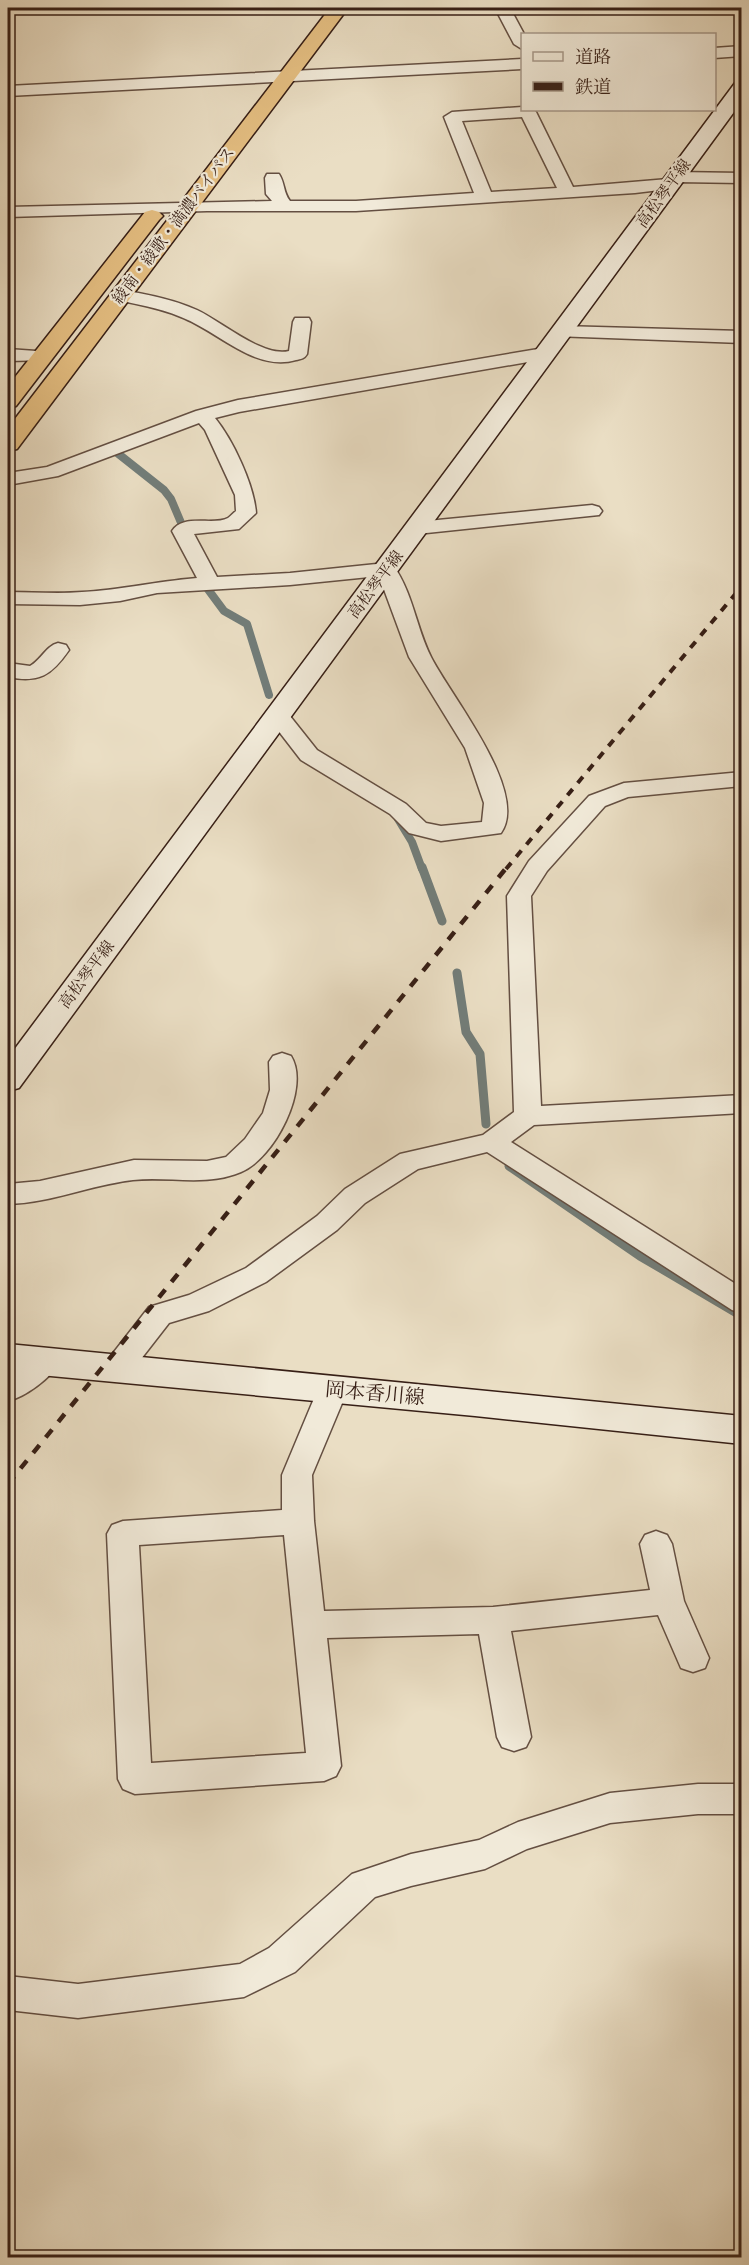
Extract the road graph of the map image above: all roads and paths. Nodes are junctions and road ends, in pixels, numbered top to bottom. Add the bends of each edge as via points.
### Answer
1 (339, 8) edge
2 (502, 8) edge
3 (521, 42) edge
4 (741, 51) edge
5 (716, 52) edge
6 (272, 61) dead end
7 (521, 64) edge
8 (286, 77) junction
9 (258, 78) junction
10 (741, 87) edge
11 (8, 91) edge
12 (243, 97) dead end
13 (273, 178) dead end
14 (741, 178) edge
15 (673, 180) junction
16 (172, 190) dead end
17 (567, 192) junction
18 (484, 196) junction
19 (284, 205) junction
20 (186, 207) junction
21 (157, 208) junction
22 (8, 212) edge
23 (120, 295) junction
24 (302, 322) dead end
25 (561, 332) junction
26 (741, 337) edge
27 (544, 354) junction
28 (8, 355) edge
29 (43, 356) junction
30 (8, 402) edge
31 (203, 415) junction
32 (8, 444) edge
33 (8, 479) edge
34 (592, 511) dead end
35 (417, 528) junction
36 (386, 569) junction
37 (210, 583) junction
38 (8, 598) edge
39 (58, 650) dead end
40 (8, 670) edge
41 (278, 716) junction
42 (741, 779) edge
43 (282, 1062) dead end
44 (8, 1080) edge
45 (741, 1104) edge
46 (528, 1116) junction
47 (491, 1142) junction
48 (8, 1194) edge
49 (741, 1302) edge
50 (8, 1358) edge
51 (45, 1362) junction
52 (117, 1369) junction
53 (333, 1389) junction
54 (8, 1390) edge
55 (741, 1430) edge
56 (298, 1521) junction
57 (656, 1544) dead end
58 (668, 1601) junction
59 (493, 1620) junction
60 (311, 1625) junction
61 (693, 1658) dead end
62 (514, 1737) dead end
63 (741, 1799) edge
64 (8, 1993) edge

1 - 8 highway, 綾南・綾歌・満濃バイパス
2 - 3 street
4 - 5 street
6 - 9 highway
7 - 8 street
8 - 9 street
8 - 20 highway, 綾南・綾歌・満濃バイパス
9 - 11 street
9 - 12 highway
10 - 15 main road, 高松琴平線
13 - 19 street via 275,194
14 - 15 street
15 - 17 street
15 - 25 main road, 高松琴平線
16 - 21 highway, 綾南・綾歌・満濃バイパス
17 - 18 street
17 - 18 street via 528,112 452,117
18 - 19 street via 356,206
19 - 20 street
20 - 21 street
20 - 23 highway, 綾南・綾歌・満濃バイパス
21 - 22 street
21 - 29 highway, 綾南・綾歌・満濃バイパス
23 - 24 street via 153,300 191,314 248,347 280,359 298,354
23 - 32 highway, 綾南・綾歌・満濃バイパス
25 - 26 street
25 - 27 main road, 高松琴平線
27 - 31 street
27 - 35 main road, 高松琴平線
28 - 29 street
29 - 30 highway, 綾南・綾歌・満濃バイパス
31 - 33 street via 51,472
31 - 37 street via 214,429 245,495 246,513 232,525 182,531
34 - 35 street
35 - 36 main road, 高松琴平線
36 - 37 street
36 - 41 main road, 高松琴平線
36 - 41 street via 420,657 476,748 496,802 493,828 445,834 421,831 407,823 398,809 309,755
37 - 38 street via 80,599
39 - 40 street via 48,665 28,675
41 - 44 main road, 高松琴平線
42 - 46 street via 624,790 597,801 538,866 519,896
43 - 48 street via 285,1088 280,1109 255,1146 232,1166 134,1170
45 - 46 street
46 - 47 street
47 - 49 street
47 - 52 street via 410,1161 355,1196 256,1275 199,1303 159,1315
50 - 51 main road, 岡本香川線
51 - 52 main road, 岡本香川線
51 - 54 street
52 - 53 main road, 岡本香川線
53 - 55 main road, 岡本香川線
53 - 56 street via 297,1475
56 - 60 street
56 - 60 street via 123,1534 135,1779 324,1766
57 - 58 street
58 - 59 street
58 - 61 street
59 - 60 street
59 - 62 street
63 - 64 street via 698,1798 610,1808 518,1838 485,1854 364,1885 282,1960 244,1980 78,2001

